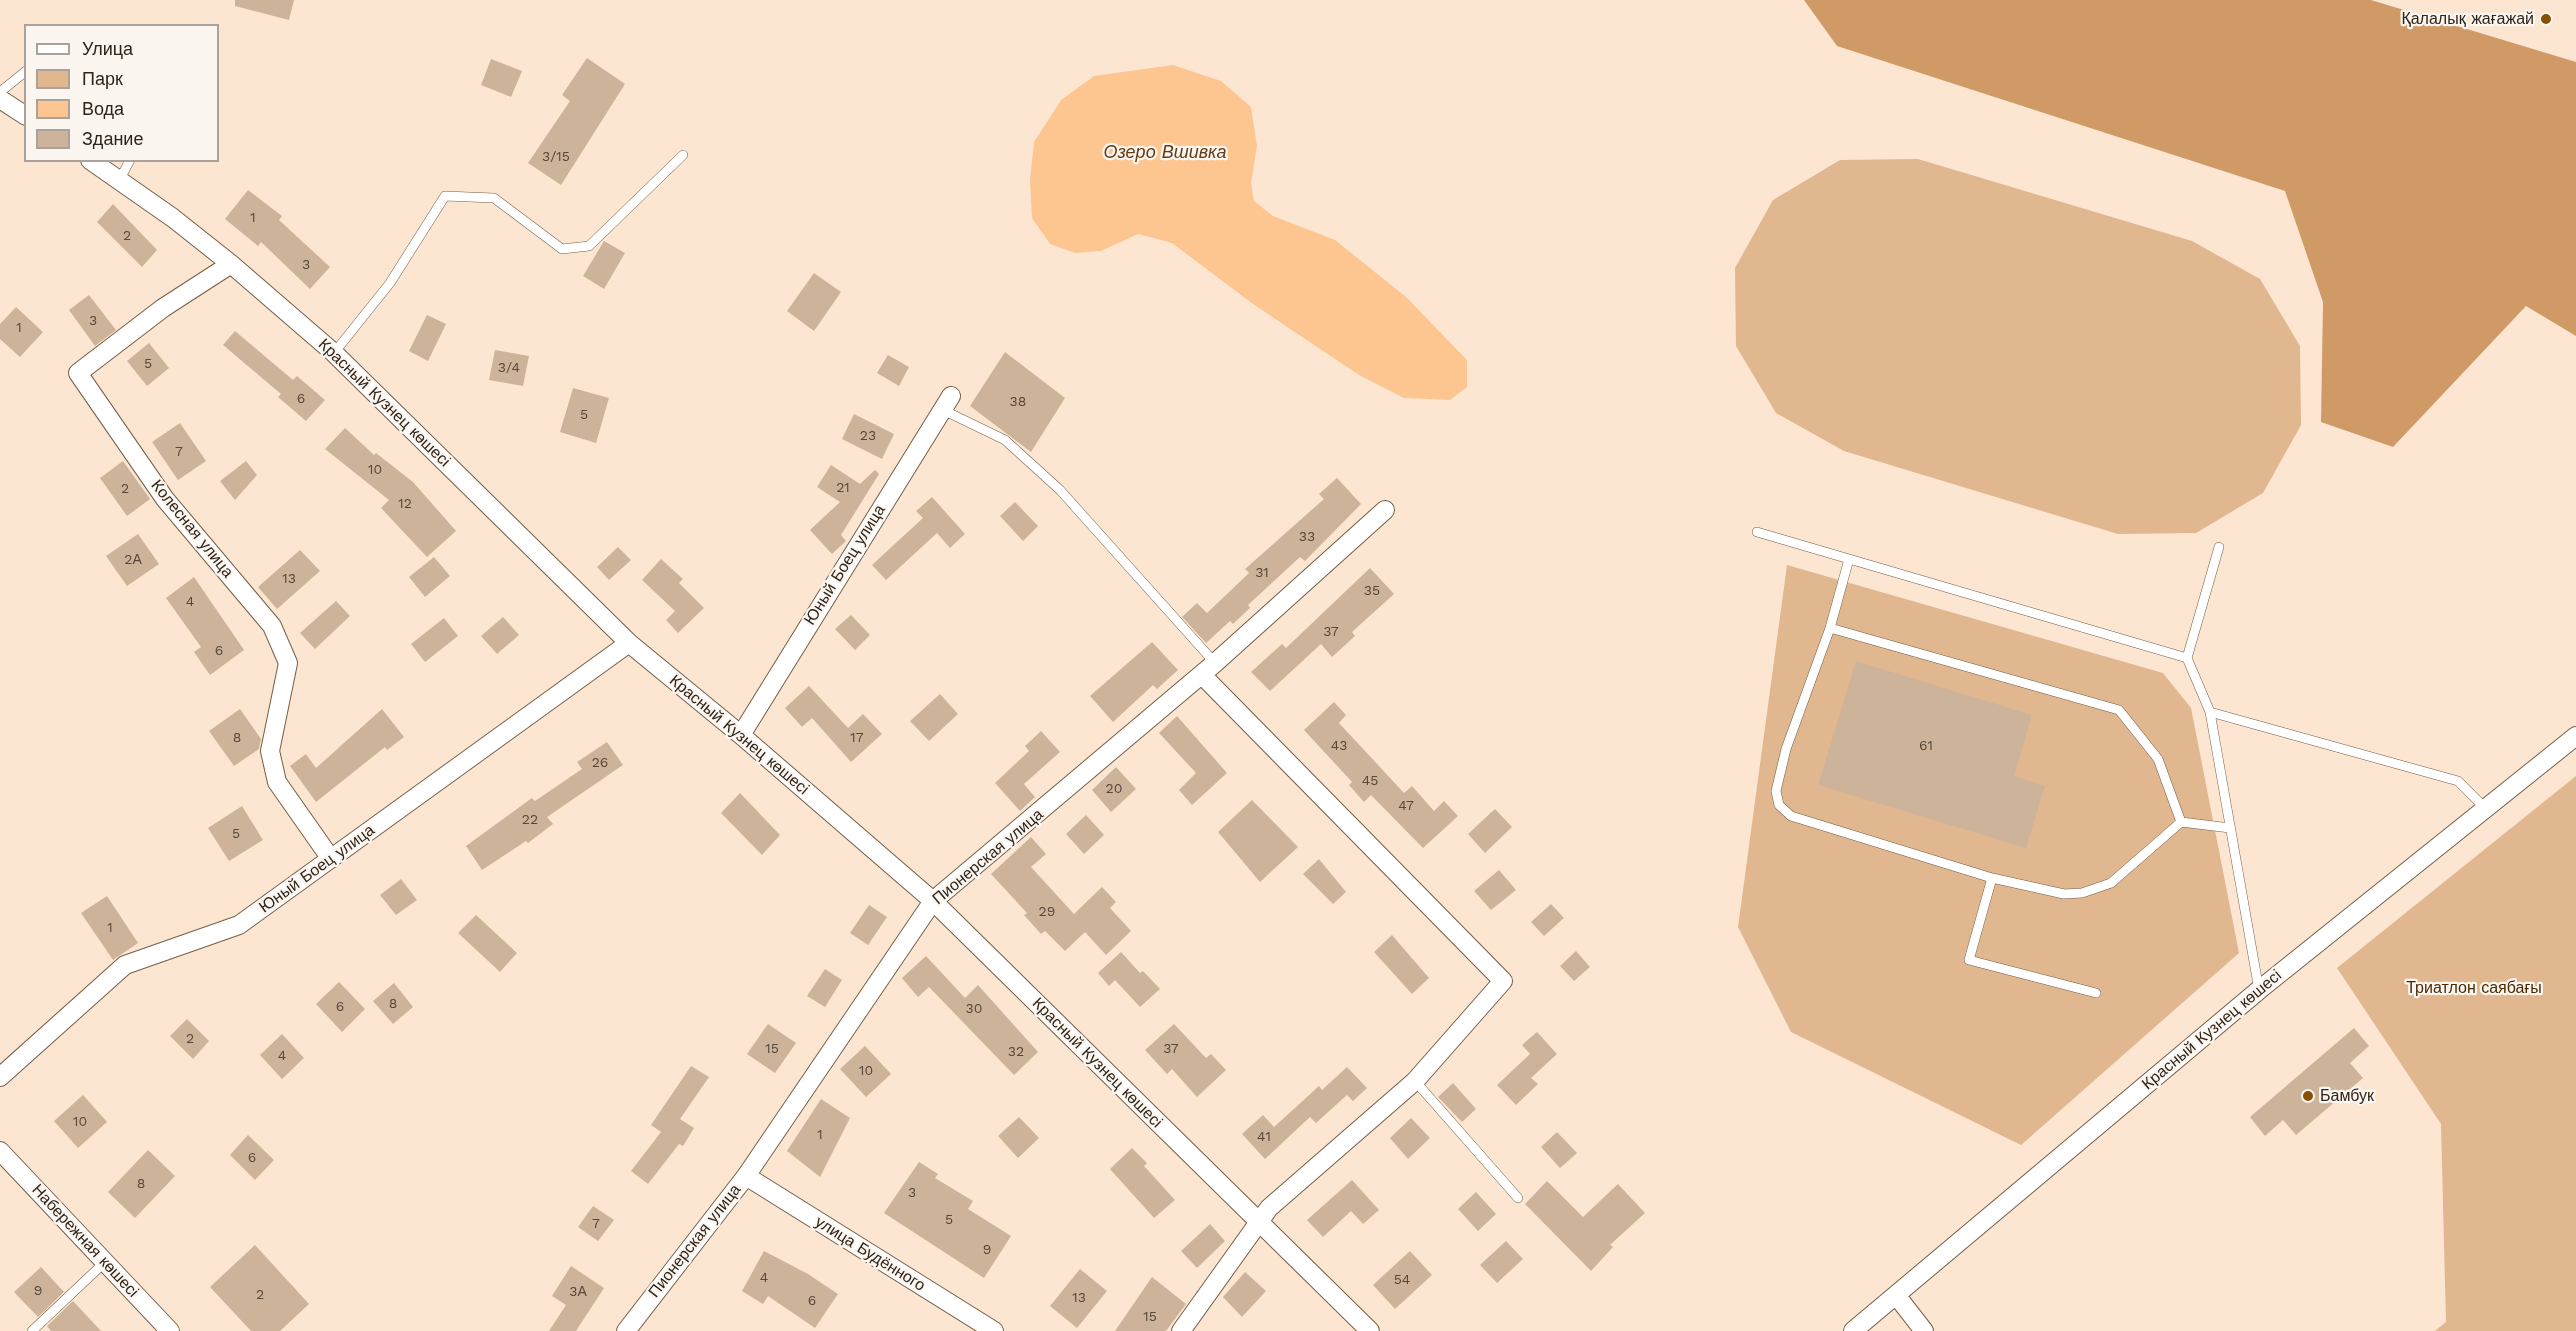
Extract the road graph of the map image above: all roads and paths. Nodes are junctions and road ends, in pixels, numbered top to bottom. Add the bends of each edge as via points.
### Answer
1 (24, 73) edge
2 (0, 92) edge
3 (0, 99) edge
4 (24, 115) edge
5 (684, 155) dead end
6 (93, 162) edge
7 (129, 162) edge
8 (119, 181) junction
9 (231, 264) junction
10 (334, 353) junction
11 (947, 403) joint
12 (1385, 510) dead end
13 (1757, 532) dead end
14 (2219, 547) dead end
15 (1848, 559) junction
16 (1830, 628) junction
17 (629, 643) junction
18 (2187, 658) junction
19 (1208, 669) junction
20 (2210, 712) junction
21 (741, 735) junction
22 (2576, 736) edge
23 (2486, 809) junction
24 (2181, 822) junction
25 (2230, 828) junction
26 (331, 859) junction
27 (1992, 878) junction
28 (933, 902) junction
29 (2259, 990) junction
30 (2096, 993) dead end
31 (0, 1077) edge
32 (1415, 1081) junction
33 (0, 1150) edge
34 (746, 1176) junction
35 (1518, 1198) dead end
36 (1257, 1222) junction
37 (105, 1262) junction
38 (1896, 1295) junction
39 (32, 1331) edge
40 (170, 1331) edge
41 (626, 1331) edge
42 (994, 1331) edge
43 (1181, 1331) edge
44 (1370, 1331) edge
45 (1853, 1331) edge
46 (1924, 1331) edge

1 - 2 lane
3 - 4 street
5 - 10 lane via 589,246 562,249 494,198 445,196 390,282
6 - 8 street, Красный Кузнец көшесі
7 - 8 lane
8 - 9 street, Красный Кузнец көшесі
9 - 10 street, Красный Кузнец көшесі
9 - 26 street, Колесная улица via 163,308 78,373 165,499 272,626 288,663 270,751 277,782
10 - 17 street, Красный Кузнец көшесі
11 - 19 lane via 1005,440 1060,490
11 - 21 street, Юный Боец улица
12 - 19 street, Пионерская улица
13 - 15 lane
14 - 18 lane
15 - 16 lane
15 - 18 lane
16 - 24 lane via 2119,710 2158,759
16 - 27 lane via 1786,749 1776,791 1779,805 1791,816
17 - 21 street, Красный Кузнец көшесі
17 - 26 street, Юный Боец улица
18 - 20 lane
19 - 28 street, Пионерская улица
19 - 32 street via 1503,981
20 - 23 lane via 2458,782
20 - 25 lane
21 - 28 street, Красный Кузнец көшесі
22 - 23 street, Красный Кузнец көшесі
23 - 29 street, Красный Кузнец көшесі
24 - 25 lane
24 - 27 lane via 2111,883 2082,893 2064,894
25 - 29 lane
26 - 31 street, Юный Боец улица via 239,925 125,965
27 - 30 lane via 1969,960
28 - 34 street, Пионерская улица
28 - 36 street, Красный Кузнец көшесі
29 - 38 street, Красный Кузнец көшесі
32 - 35 lane
32 - 36 street
33 - 37 street, Набережная көшесі
34 - 41 street, Пионерская улица
34 - 42 street, улица Будённого
36 - 43 street
36 - 44 street, Красный Кузнец көшесі
37 - 39 lane
37 - 40 street, Набережная көшесі
38 - 45 street, Красный Кузнец көшесі
38 - 46 street

